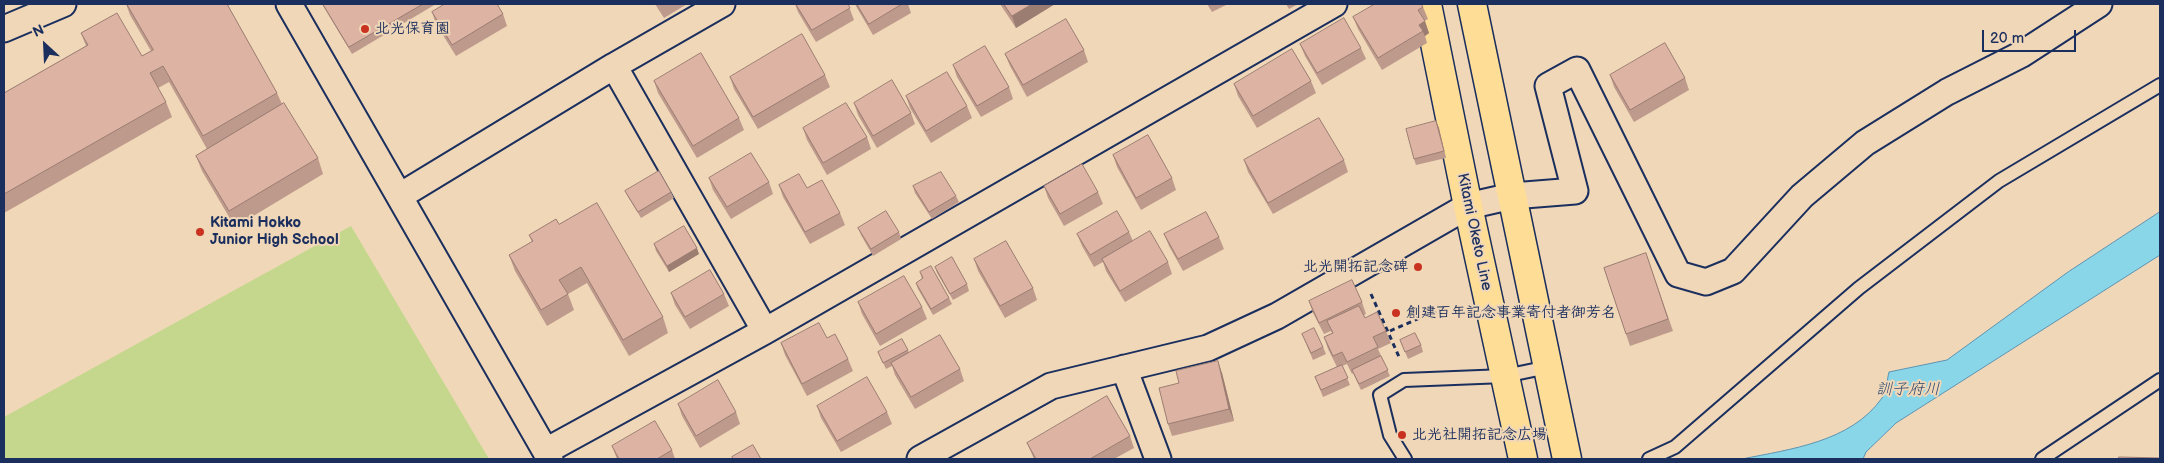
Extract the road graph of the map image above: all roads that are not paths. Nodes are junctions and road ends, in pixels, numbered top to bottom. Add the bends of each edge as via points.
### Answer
1 (63, 4) edge
2 (289, 4) edge
3 (722, 4) edge
4 (1334, 4) edge
5 (1427, 4) edge
6 (1472, 4) edge
7 (2099, 4) edge
8 (4, 28) edge
9 (614, 66) junction
10 (2160, 85) edge
11 (400, 196) junction
12 (1512, 196) junction
13 (1468, 206) junction
14 (765, 331) junction
15 (1548, 367) junction
16 (1124, 368) junction
17 (1505, 376) junction
18 (2160, 380) edge
19 (548, 455) edge
20 (920, 459) edge
21 (1158, 459) edge
22 (1405, 459) edge
23 (1523, 459) edge
24 (1567, 459) edge
25 (1649, 459) edge
26 (2042, 459) edge

1 - 8 street
2 - 11 street
3 - 9 street
4 - 14 street
5 - 13 main road, Kitami Oketo Line
6 - 12 main road
7 - 12 street via 2022,54 1947,92 1865,143 1802,196 1733,271 1706,282 1678,274 1577,70 1548,86 1575,191
9 - 11 street
9 - 14 street
10 - 25 lane via 1999,181 1859,288 1675,447
11 - 19 street
12 - 13 street
12 - 15 main road
13 - 16 street via 1277,316 1208,348
13 - 17 main road, Kitami Oketo Line
14 - 19 street
15 - 17 lane
15 - 24 main road
16 - 20 street via 1051,386
16 - 21 street
17 - 22 lane via 1404,380 1380,395 1390,435
17 - 23 main road, Kitami Oketo Line
18 - 26 lane

